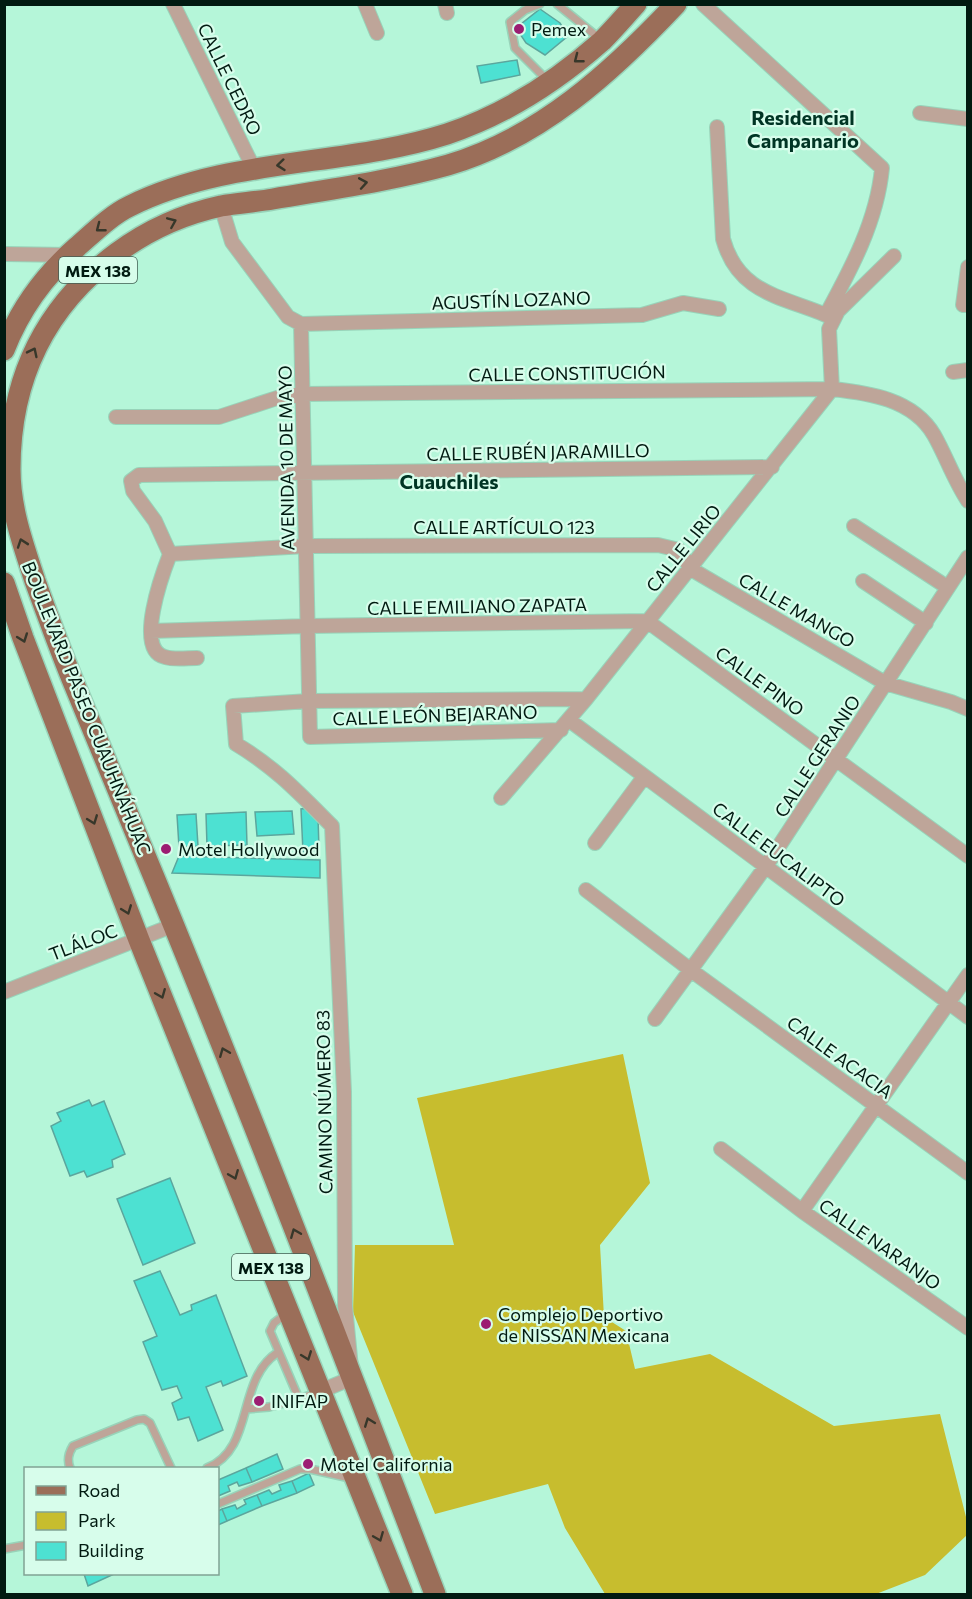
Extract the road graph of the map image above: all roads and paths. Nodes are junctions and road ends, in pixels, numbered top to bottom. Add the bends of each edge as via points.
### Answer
1 (173, 4) edge
2 (365, 4) edge
3 (540, 4) edge
4 (557, 4) edge
5 (636, 4) edge
6 (676, 4) edge
7 (703, 4) edge
8 (377, 33) dead end
9 (602, 40) junction
10 (549, 82) junction
11 (920, 113) dead end
12 (968, 119) edge
13 (717, 127) dead end
14 (254, 169) junction
15 (221, 206) junction
16 (4, 254) edge
17 (68, 255) junction
18 (894, 256) dead end
19 (968, 267) edge
20 (968, 305) edge
21 (719, 309) dead end
22 (301, 324) junction
23 (4, 350) edge
24 (968, 370) edge
25 (953, 372) dead end
26 (832, 388) junction
27 (302, 394) junction
28 (116, 417) dead end
29 (772, 467) junction
30 (304, 473) junction
31 (968, 501) edge
32 (854, 526) dead end
33 (306, 546) junction
34 (170, 554) junction
35 (968, 557) edge
36 (691, 569) junction
37 (863, 581) dead end
38 (4, 583) edge
39 (947, 587) junction
40 (647, 621) junction
41 (927, 622) junction
42 (308, 626) junction
43 (151, 631) junction
44 (197, 658) dead end
45 (885, 683) junction
46 (586, 699) junction
47 (309, 701) junction
48 (968, 709) edge
49 (565, 725) junction
50 (310, 737) joint
51 (838, 759) junction
52 (644, 777) junction
53 (501, 798) dead end
54 (596, 843) dead end
55 (968, 856) edge
56 (766, 866) junction
57 (586, 890) dead end
58 (174, 926) junction
59 (139, 940) junction
60 (692, 970) junction
61 (968, 975) edge
62 (4, 992) edge
63 (948, 1003) junction
64 (968, 1017) edge
65 (655, 1019) dead end
66 (876, 1106) junction
67 (721, 1149) dead end
68 (968, 1173) edge
69 (802, 1211) junction
70 (289, 1312) junction
71 (968, 1328) edge
72 (277, 1353) junction
73 (352, 1378) junction
74 (321, 1391) junction
75 (299, 1399) junction
76 (246, 1409) junction
77 (70, 1467) edge
78 (171, 1467) edge
79 (210, 1467) edge
80 (356, 1479) junction
81 (219, 1504) edge
82 (24, 1545) edge
83 (4, 1549) edge
84 (402, 1594) edge
85 (435, 1594) edge

1 - 14 street, CALLE CEDRO
2 - 8 street
3 - 10 lane via 510,22 515,48
4 - 9 lane
5 - 9 main road, MEX 138
15 -> 6 main road, BOULEVARD PASEO CUAUHNÁHUAC / MEX 138 via 406,175 452,164 514,139 569,104 620,62
7 - 13 street via 882,168 880,194 873,213 851,269 825,315 762,291 741,275 727,253
9 -> 10 main road, MEX 138
10 -> 14 main road, MEX 138 via 500,112 448,134 372,152
11 - 12 street
14 -> 17 main road, MEX 138 via 178,186 128,206
15 - 22 street via 232,242 288,317
58 -> 15 main road, BOULEVARD PASEO CUAUHNÁHUAC / MEX 138 via 50,625 12,499 11,445 14,416 31,356 63,303 114,255 148,232
16 - 17 street
17 - 23 main road, MEX 138 via 29,302
18 - 26 street via 838,310 829,329
19 - 20 street via 963,305
21 - 22 street, AGUSTÍN LOZANO via 683,303 642,315
22 - 27 street, AVENIDA 10 DE MAYO
24 - 25 street
26 - 27 street, CALLE CONSTITUCIÓN
26 - 29 street, CALLE LIRIO
26 - 31 street, CALLE CONSTITUCIÓN via 867,393 911,408 933,432
27 - 28 street, CALLE CONSTITUCIÓN via 219,417
27 - 30 street, AVENIDA 10 DE MAYO
29 - 30 street, CALLE RUBÉN JARAMILLO
29 - 36 street, CALLE LIRIO
30 - 33 street, AVENIDA 10 DE MAYO
30 - 34 street, CALLE RUBÉN JARAMILLO via 139,476 131,481 133,491 155,521
32 - 39 street
33 - 34 street, CALLE ARTÍCULO 123
33 - 36 street, CALLE ARTÍCULO 123 via 658,545 679,550
33 - 42 street, AVENIDA 10 DE MAYO
34 - 43 street via 155,598
35 - 39 street, CALLE GERANIO
36 - 40 street, CALLE LIRIO
36 - 45 street, CALLE MANGO
37 - 41 street
38 -> 59 main road, BOULEVARD PASEO CUAUHNÁHUAC / MEX 138
39 - 41 street, CALLE GERANIO
40 - 42 street, CALLE EMILIANO ZAPATA
40 - 46 street, CALLE LIRIO
40 - 51 street, CALLE PINO
41 - 45 street, CALLE GERANIO
42 - 43 street, CALLE EMILIANO ZAPATA
42 - 47 street, AVENIDA 10 DE MAYO
43 - 44 street via 151,642 158,654
45 - 48 street, CALLE MANGO
45 - 51 street, CALLE GERANIO
46 - 47 street
46 - 49 street, CALLE LIRIO
47 - 50 street, AVENIDA 10 DE MAYO
47 - 73 street, CAMINO NÚMERO 83 via 233,706 236,744 288,781 332,826 344,1092 345,1306
49 - 50 street, CALLE LEÓN BEJARANO
49 - 52 street, CALLE EUCALIPTO
49 - 53 street, CALLE LIRIO
51 - 55 street, CALLE PINO
51 - 56 street, CALLE GERANIO
52 - 54 street
52 - 56 street, CALLE EUCALIPTO
56 - 60 street, CALLE GERANIO
56 - 63 street, CALLE EUCALIPTO
57 - 60 street, CALLE ACACIA
58 - 59 street, TLÁLOC
73 -> 58 main road, BOULEVARD PASEO CUAUHNÁHUAC / MEX 138
59 - 62 street, TLÁLOC
59 -> 70 main road, BOULEVARD PASEO CUAUHNÁHUAC / MEX 138
60 - 65 street, CALLE GERANIO
60 - 66 street, CALLE ACACIA
61 - 63 street
63 - 64 street, CALLE EUCALIPTO
63 - 66 street
66 - 68 street, CALLE ACACIA
66 - 69 street
67 - 69 street, CALLE NARANJO
69 - 71 street, CALLE NARANJO
70 - 72 lane via 270,1331
70 -> 74 main road, BOULEVARD PASEO CUAUHNÁHUAC / MEX 138
72 - 75 lane
72 - 76 lane via 257,1373
73 - 74 street
85 -> 73 main road, BOULEVARD PASEO CUAUHNÁHUAC / MEX 138
74 - 75 lane
74 - 80 main road, BOULEVARD PASEO CUAUHNÁHUAC / MEX 138
75 - 76 lane
76 - 79 lane via 231,1451
77 - 78 lane via 68,1453 73,1446 144,1419 150,1423
80 - 81 lane via 300,1469
80 -> 84 main road, BOULEVARD PASEO CUAUHNÁHUAC / MEX 138
82 - 83 lane

